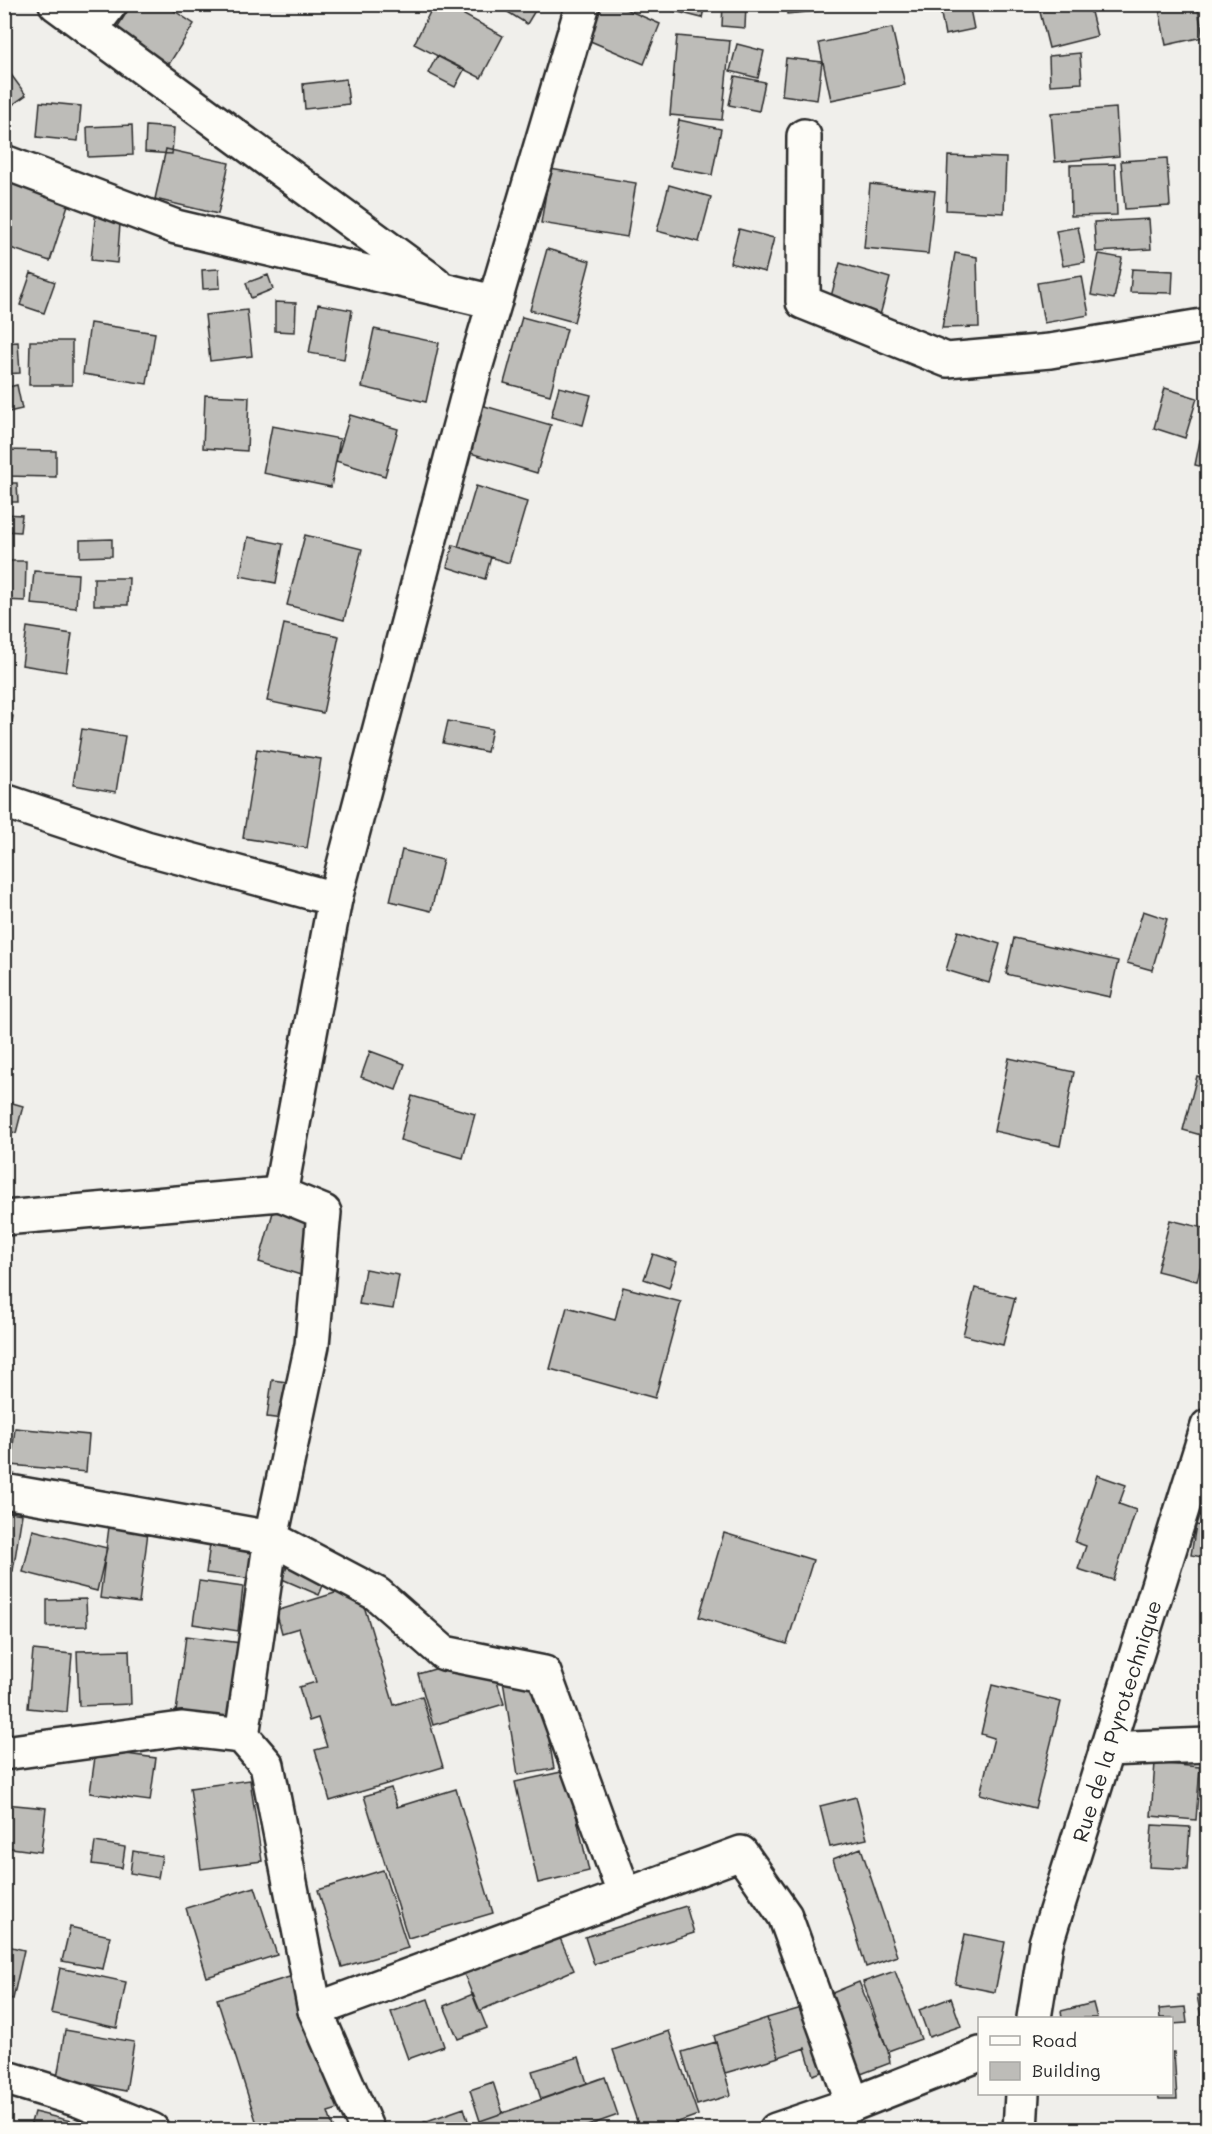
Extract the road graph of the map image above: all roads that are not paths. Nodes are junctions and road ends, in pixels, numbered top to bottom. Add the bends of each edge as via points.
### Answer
1 (56, 4) edge
2 (110, 4) edge
3 (583, 4) edge
4 (90, 30) junction
5 (804, 136) dead end
6 (4, 162) edge
7 (446, 291) junction
8 (494, 302) junction
9 (1208, 325) edge
10 (4, 801) edge
11 (335, 899) junction
12 (280, 1194) junction
13 (4, 1218) edge
14 (1208, 1426) edge
15 (4, 1491) edge
16 (271, 1538) junction
17 (242, 1736) junction
18 (1208, 1745) edge
19 (1106, 1749) junction
20 (4, 1753) edge
21 (625, 1896) junction
22 (315, 2010) junction
23 (1034, 2017) edge
24 (978, 2055) edge
25 (4, 2077) edge
26 (1022, 2095) edge
27 (853, 2104) junction
28 (152, 2130) edge
29 (367, 2130) edge
30 (776, 2130) edge
31 (1020, 2130) edge

1 - 4 street
2 - 4 street
3 - 8 street
4 - 7 street
5 - 9 street via 803,302 946,360 1050,351
6 - 7 street via 176,226
7 - 8 street
8 - 11 street
10 - 11 street via 146,848
11 - 12 street
12 - 13 street
12 - 16 street via 324,1212 312,1345
14 - 19 street, Rue de la Pyrotechnique
15 - 16 street
16 - 17 street
16 - 21 street via 377,1594 444,1653 544,1673
17 - 20 street via 181,1729
17 - 22 street via 267,1765
18 - 19 street
19 - 23 street, Rue de la Pyrotechnique via 1046,1943
21 - 22 street
21 - 27 street via 741,1853 785,1916
22 - 29 street
24 - 27 street
25 - 28 street via 80,2100
26 - 31 street
27 - 30 street

